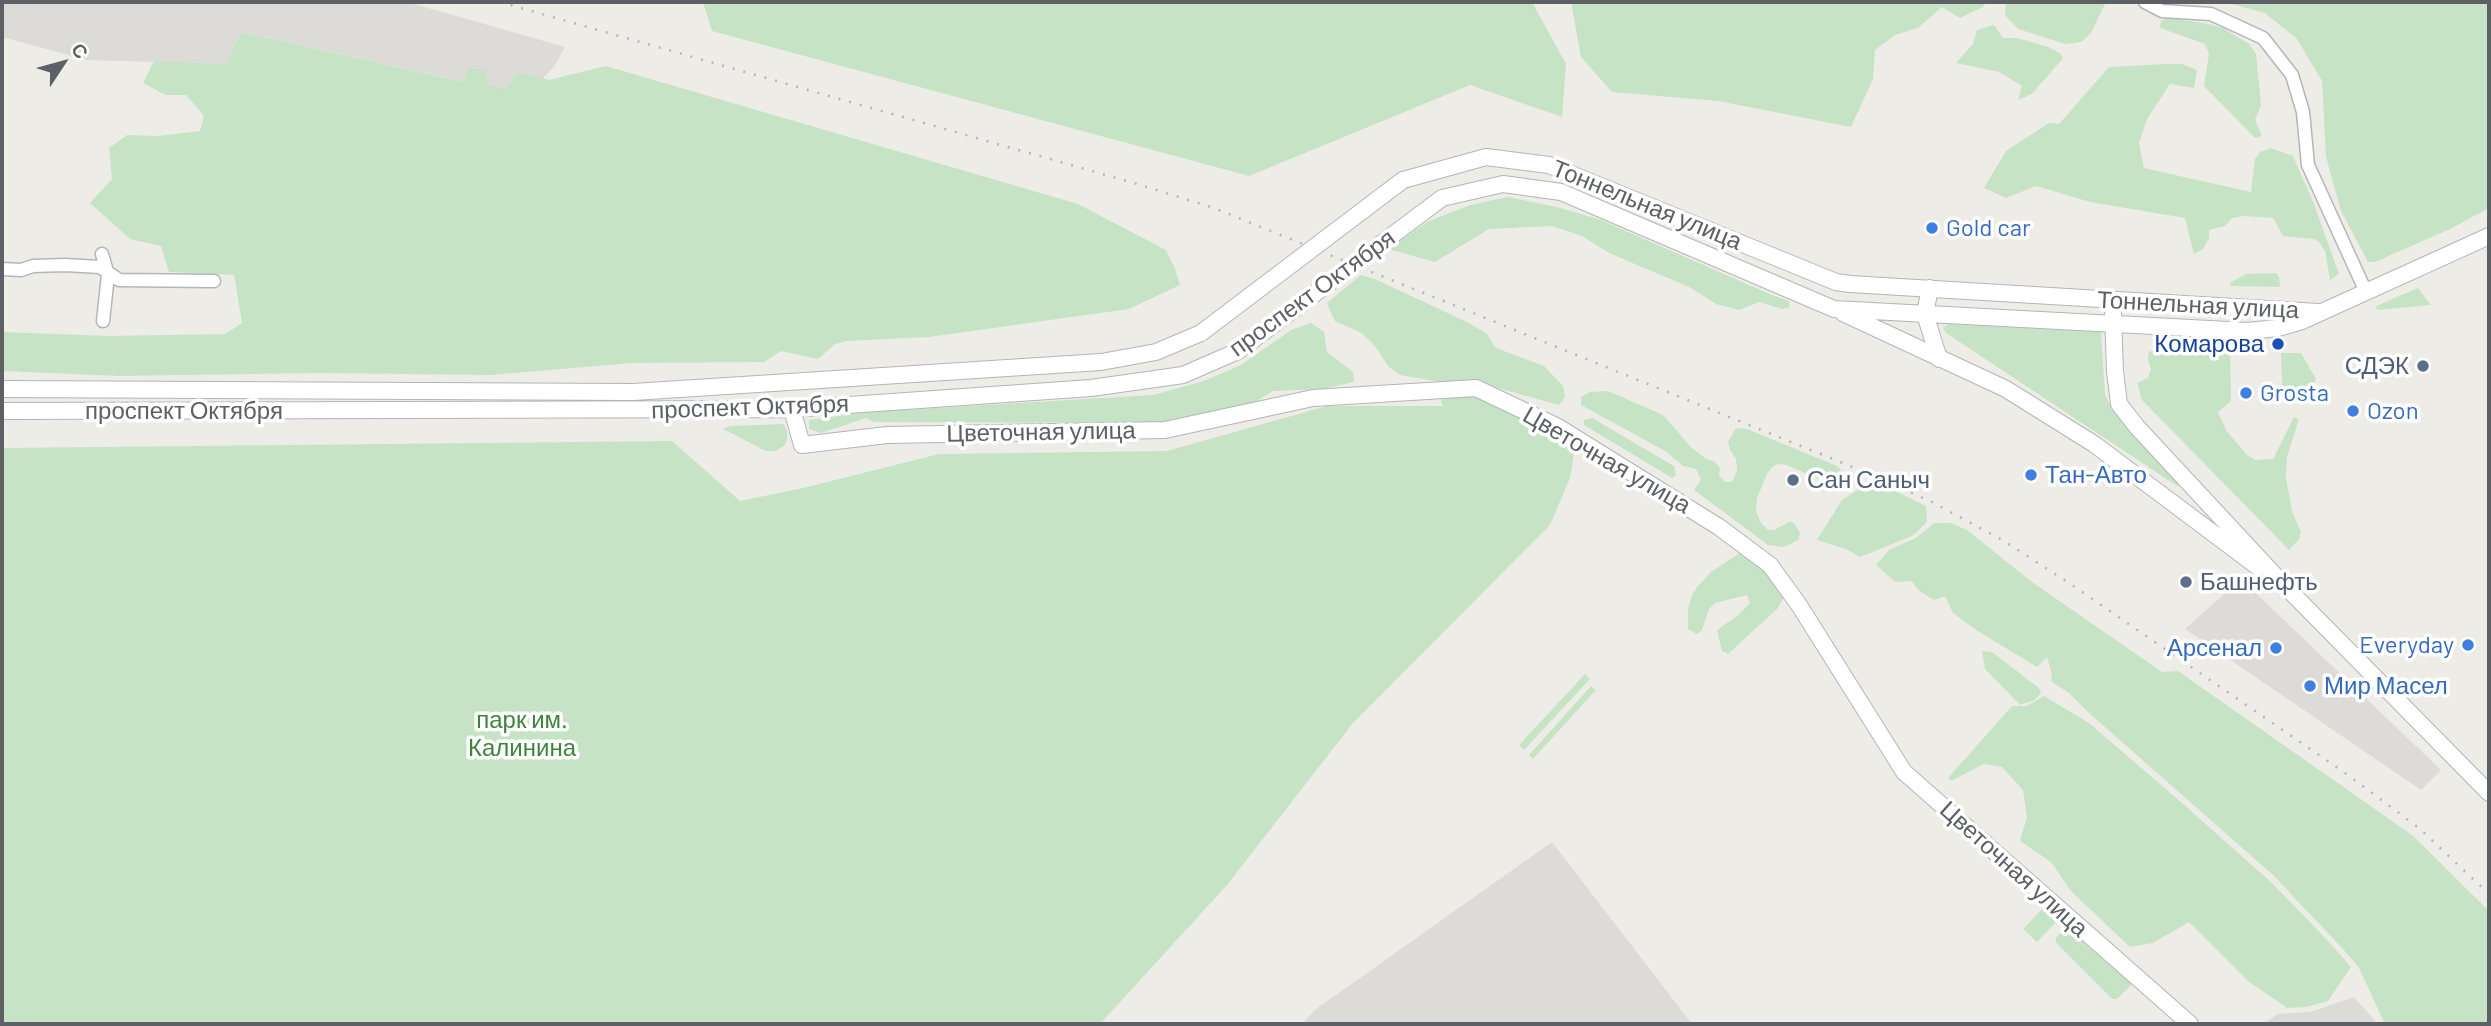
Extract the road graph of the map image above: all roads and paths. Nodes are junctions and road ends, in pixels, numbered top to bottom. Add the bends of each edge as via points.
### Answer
1 (2145, 2) edge
2 (1403, 180) joint
3 (1442, 198) joint
4 (2488, 238) edge
5 (102, 254) dead end
6 (2, 269) edge
7 (108, 275) junction
8 (214, 281) dead end
9 (1930, 288) junction
10 (2366, 292) junction
11 (2113, 301) junction
12 (1834, 309) junction
13 (2320, 312) junction
14 (1925, 314) junction
15 (103, 321) dead end
16 (2113, 323) junction
17 (1940, 359) junction
18 (2, 389) edge
19 (792, 410) junction
20 (2, 411) edge
21 (2281, 582) junction
22 (2489, 793) edge
23 (2190, 1024) edge

1 - 10 street via 2162,10 2211,14 2263,38 2292,75 2303,112 2308,165
2 - 9 main road, Тоннельная улица via 1486,157 1549,164 1836,282
2 - 18 main road, проспект Октября, bridge via 1201,333 1156,352 1101,362 633,392
3 - 12 main road, Тоннельная улица via 1503,184 1561,192
3 - 19 main road, проспект Октября, bridge via 1238,351 1183,375 1091,388
4 - 10 main road
5 - 7 street
6 - 7 street via 65,265 100,267
7 - 8 street via 118,280
7 - 15 street
9 - 11 main road, Тоннельная улица
9 - 14 main road
10 - 13 main road
11 - 13 main road, Тоннельная улица
11 - 16 main road
12 - 14 main road, Тоннельная улица
12 - 17 main road
13 - 16 main road, Тоннельная улица via 2278,328 2247,331
14 - 16 main road, Тоннельная улица
14 - 17 main road
16 - 21 main road via 2119,404
17 - 21 main road via 2006,389 2094,444
19 - 20 main road, проспект Октября
19 - 23 main road, Цветочная улица via 802,445 887,435 1165,430 1313,398 1476,388 1558,426 1719,527 1770,565 1904,772
21 - 22 main road

